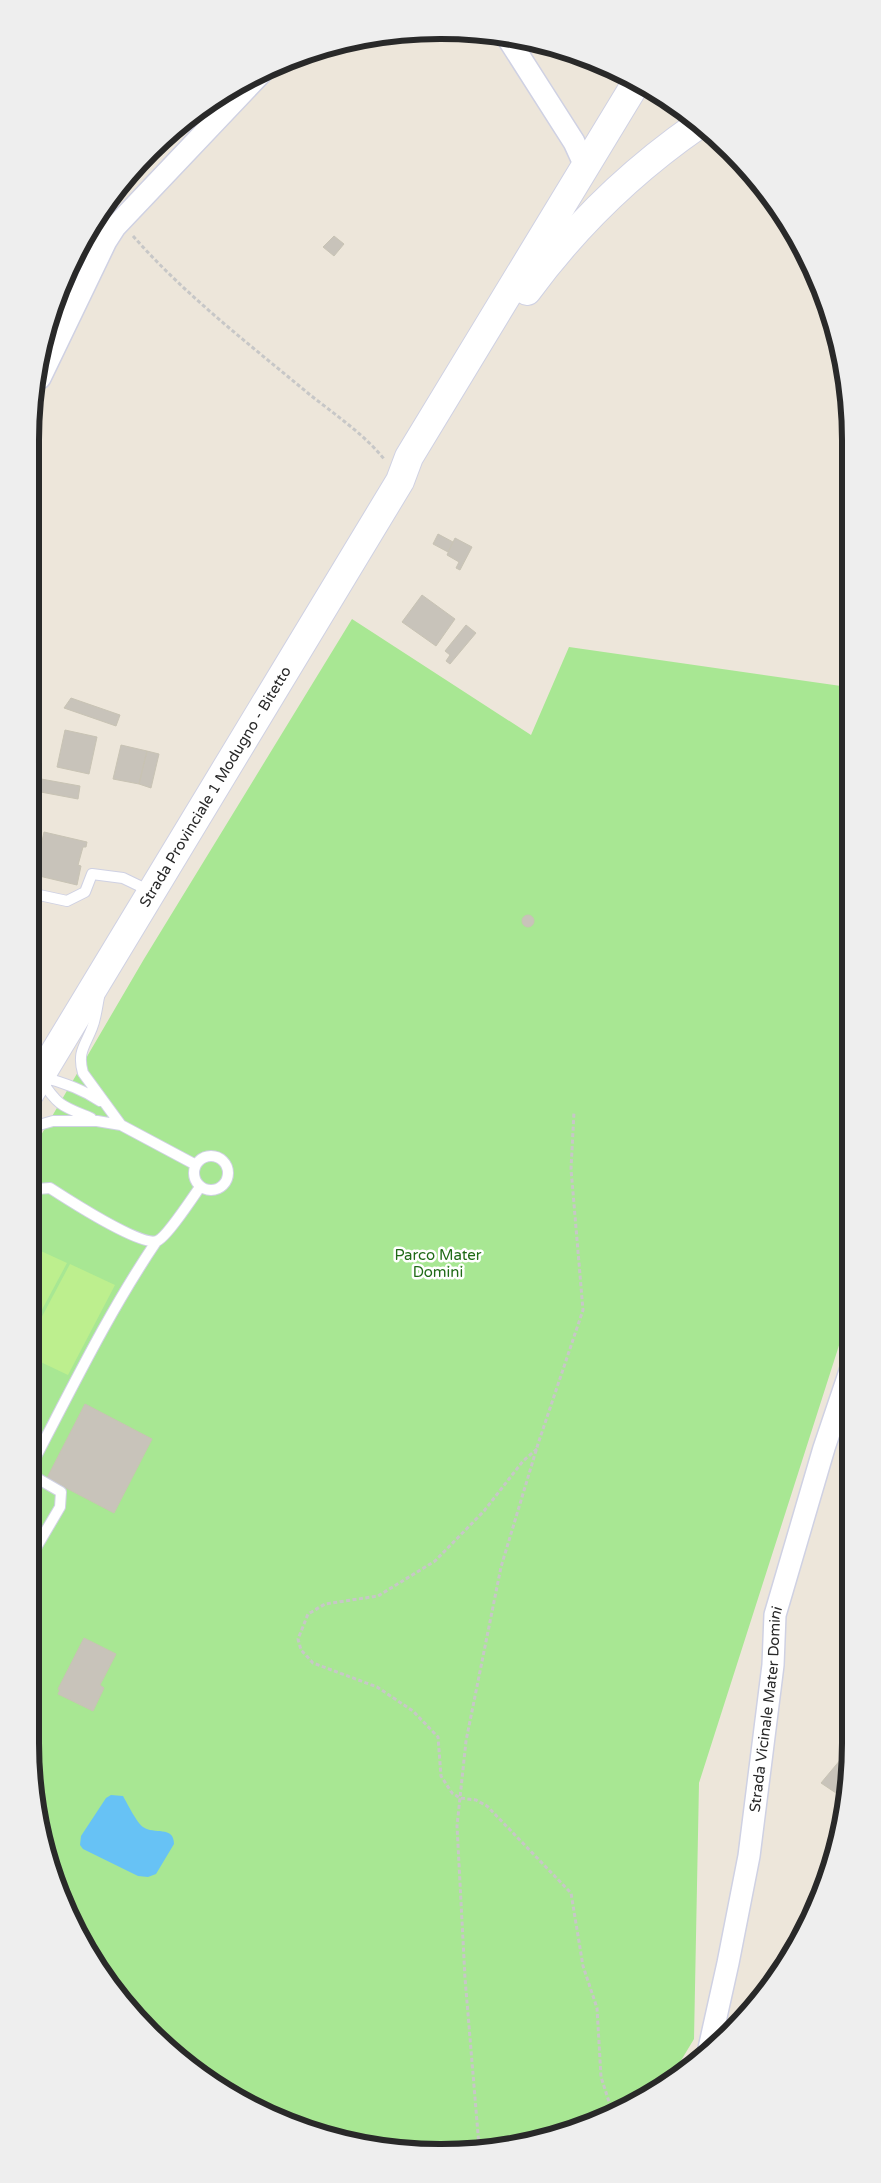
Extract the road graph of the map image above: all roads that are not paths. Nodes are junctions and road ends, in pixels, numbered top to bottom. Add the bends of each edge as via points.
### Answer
1 (513, 45) edge
2 (633, 88) edge
3 (245, 90) edge
4 (683, 120) edge
5 (685, 122) edge
6 (693, 128) edge
7 (674, 142) junction
8 (585, 166) junction
9 (527, 277) junction
10 (45, 367) edge
11 (151, 892) junction
12 (39, 895) edge
13 (106, 967) junction
14 (39, 1078) edge
15 (39, 1084) edge
16 (39, 1088) edge
17 (105, 1104) junction
18 (98, 1121) junction
19 (39, 1125) edge
20 (121, 1125) junction
21 (196, 1165) junction
22 (200, 1187) junction
23 (39, 1188) edge
24 (156, 1242) junction
25 (842, 1396) edge
26 (39, 1451) edge
27 (39, 1479) edge
28 (39, 1543) edge
29 (711, 2040) edge

1 - 8 street via 574,142
2 - 8 main road
3 - 10 street via 106,241
4 - 9 main road via 602,183 552,235
5 - 7 main road
6 - 7 main road
7 - 9 main road
8 - 9 main road
9 - 11 main road, Strada Provinciale 1 Modugno - Bitetto via 409,457 400,481
11 - 12 lane via 123,878 92,874 85,892 67,901
11 - 13 main road, Strada Provinciale 1 Modugno - Bitetto
13 - 14 main road, Strada Provinciale 1 Modugno - Bitetto
13 - 17 lane via 93,1026 80,1054 83,1073
15 - 17 lane via 59,1081
16 - 18 lane via 66,1108
17 - 20 lane
18 - 19 lane via 53,1121
18 - 20 lane
20 - 21 lane
21 - 22 lane via 194,1177
21 - 22 lane via 204,1158 216,1156 225,1162 229,1173 226,1184 216,1190
22 - 24 lane via 169,1230
23 - 24 lane via 50,1188 125,1233
24 - 26 lane via 92,1350
25 - 29 street, Strada Vicinale Mater Domini via 776,1615 773,1665 749,1856
27 - 28 lane via 60,1492 61,1498 60,1507

